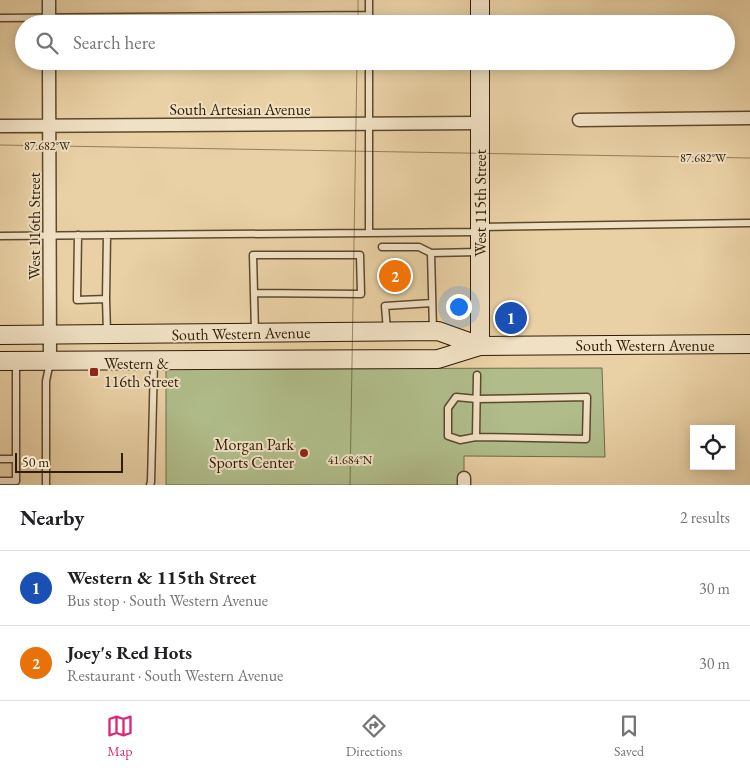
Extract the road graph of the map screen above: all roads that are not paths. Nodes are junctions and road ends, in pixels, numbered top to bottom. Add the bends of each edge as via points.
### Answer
1 (49, 0) edge
2 (369, 0) edge
3 (480, 0) edge
4 (50, 15) edge
5 (369, 15) edge
6 (480, 15) edge
7 (0, 18) edge
8 (15, 19) edge
9 (50, 70) edge
10 (369, 70) edge
11 (480, 70) edge
12 (750, 118) edge
13 (579, 120) dead end
14 (480, 123) junction
15 (369, 124) junction
16 (0, 126) edge
17 (50, 126) junction
18 (750, 223) edge
19 (480, 229) junction
20 (369, 233) junction
21 (50, 235) junction
22 (78, 235) junction
23 (107, 235) junction
24 (0, 236) edge
25 (382, 247) dead end
26 (480, 252) junction
27 (431, 253) junction
28 (254, 293) junction
29 (106, 299) junction
30 (432, 303) junction
31 (433, 331) junction
32 (387, 332) junction
33 (256, 333) junction
34 (50, 335) junction
35 (107, 335) junction
36 (0, 336) edge
37 (750, 344) edge
38 (480, 346) junction
39 (154, 360) junction
40 (8, 361) edge
41 (50, 361) junction
42 (477, 375) dead end
43 (477, 399) junction
44 (476, 437) junction
45 (16, 459) junction
46 (0, 460) edge
47 (0, 481) edge
48 (46, 485) edge
49 (150, 485) edge

1 - 4 street
2 - 5 lane
3 - 6 main road
7 - 8 lane
9 - 17 street, West 116th Street
10 - 15 lane
11 - 14 main road, West 115th Street
12 - 13 street
14 - 15 street, South Artesian Avenue
14 - 19 main road, West 115th Street
15 - 17 street, South Artesian Avenue
15 - 20 lane
16 - 17 street, South Artesian Avenue
17 - 21 street, West 116th Street
18 - 19 lane
19 - 20 lane
19 - 26 main road, West 115th Street
20 - 23 lane
21 - 22 lane
21 - 24 lane
21 - 34 street, West 116th Street
22 - 23 lane
22 - 29 lane via 77,300
23 - 29 lane
25 - 27 lane via 419,247
26 - 27 lane
26 - 38 main road, West 115th Street
27 - 30 lane
28 - 28 lane via 253,255 360,255 361,294
28 - 33 lane
29 - 35 lane
30 - 31 lane
30 - 32 lane via 385,306
31 - 32 main road, South Western Avenue
31 - 38 main road, South Western Avenue
32 - 33 main road, South Western Avenue
33 - 35 main road, South Western Avenue
34 - 35 main road, South Western Avenue
34 - 36 main road, South Western Avenue
34 - 41 street, West 116th Street
37 - 38 main road, South Western Avenue
38 - 39 main road, South Western Avenue via 438,359
39 - 41 main road, South Western Avenue
39 - 49 lane
40 - 41 main road, South Western Avenue
40 - 45 lane
41 - 48 lane via 46,381
42 - 43 lane
43 - 44 lane
43 - 44 lane via 456,397 448,408 448,436 460,440
43 - 44 lane via 587,397 586,439
45 - 46 lane
45 - 47 lane via 16,481

